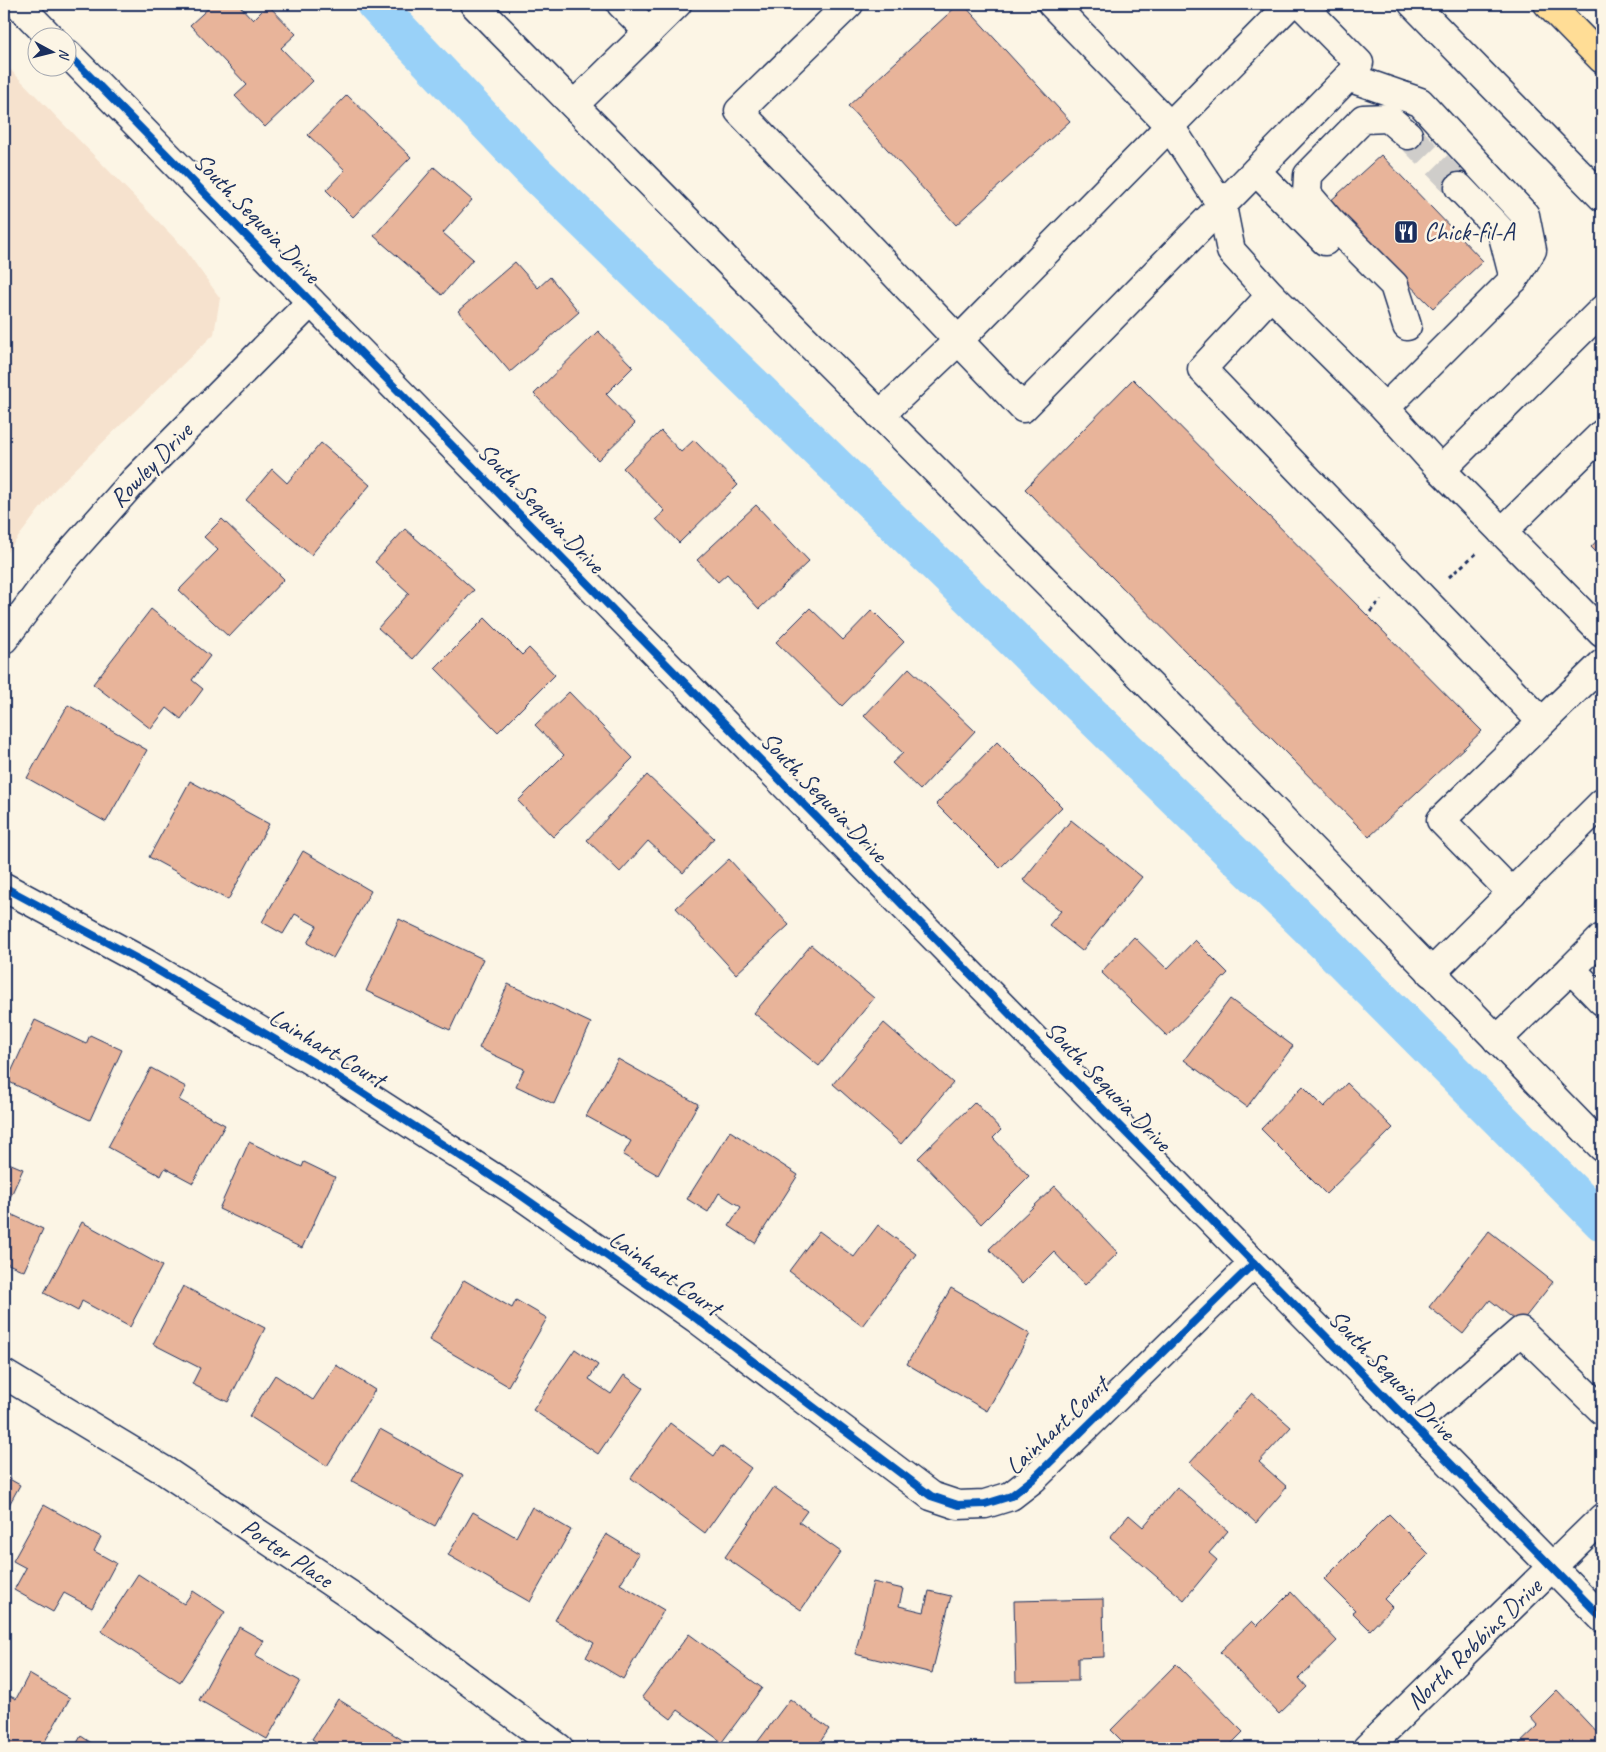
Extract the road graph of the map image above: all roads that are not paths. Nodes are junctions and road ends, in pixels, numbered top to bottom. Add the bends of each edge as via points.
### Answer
1 (18, 4) edge
2 (474, 4) edge
3 (622, 4) edge
4 (677, 4) edge
5 (849, 4) edge
6 (1052, 4) edge
7 (1290, 4) edge
8 (1301, 4) edge
9 (1413, 4) edge
10 (1548, 4) edge
11 (41, 28) edge
12 (648, 32) junction
13 (1602, 60) edge
14 (78, 64) edge
15 (1348, 77) junction
16 (574, 105) junction
17 (1169, 125) junction
18 (1408, 136) tunnel mouth
19 (1256, 171) junction
20 (1459, 187) tunnel mouth
21 (1602, 197) edge
22 (1222, 206) junction
23 (1514, 279) junction
24 (1271, 295) junction
25 (311, 302) junction
26 (1602, 310) edge
27 (1407, 326) junction
28 (959, 340) junction
29 (1436, 355) junction
30 (1385, 408) junction
31 (880, 415) junction
32 (1602, 434) edge
33 (1441, 470) junction
34 (1502, 532) junction
35 (1602, 633) edge
36 (4, 639) edge
37 (1602, 664) edge
38 (1542, 722) junction
39 (1602, 803) edge
40 (4, 887) edge
41 (1512, 893) junction
42 (1602, 938) edge
43 (1571, 969) junction
44 (1431, 973) junction
45 (1602, 1002) edge
46 (1497, 1040) junction
47 (1602, 1148) edge
48 (1254, 1263) junction
49 (4, 1374) edge
50 (1602, 1410) edge
51 (1413, 1425) junction
52 (1602, 1518) edge
53 (1552, 1567) junction
54 (1602, 1618) edge
55 (559, 1748) edge
56 (1367, 1748) edge

1 - 11 street
2 - 16 street
3 - 12 street
4 - 12 street
5 - 28 street via 739,111
6 - 17 street
7 - 17 street
8 - 15 street via 1359,63
9 - 21 street
10 - 13 main road
12 - 16 street
14 - 25 street, South Sequoia Drive
15 - 19 street
15 - 23 street via 1420,102 1525,216 1532,250
16 - 31 street
17 - 22 street
17 - 28 street
18 - 27 street via 1388,118 1363,119 1308,175 1306,194 1394,285
19 - 22 street
19 - 27 street
20 - 23 street via 1502,232
22 - 24 street via 1230,251
22 - 28 street via 1023,408
23 - 29 street
24 - 30 street
24 - 38 street via 1202,369
25 - 36 street, Rowley Drive via 133,482 61,563
25 - 48 street, South Sequoia Drive
26 - 33 street
27 - 29 street
28 - 31 street
29 - 30 street
30 - 33 street
31 - 44 street via 1242,777
32 - 34 street
33 - 34 street
34 - 35 street
37 - 38 street
38 - 41 street via 1441,820
39 - 41 street
40 - 48 street, Lainhart Court via 147,964 310,1060 518,1194 697,1319 931,1496 958,1505 985,1504 1011,1496 1033,1479
41 - 44 street
42 - 43 street
43 - 45 street
43 - 46 street
44 - 46 street
46 - 47 street
48 - 51 street, South Sequoia Drive
49 - 55 street, Porter Place via 165,1471 362,1603
50 - 51 street via 1521,1331
51 - 53 street, South Sequoia Drive
52 - 53 street, North Robbins Drive
53 - 54 street, South Sequoia Drive
53 - 56 street, North Robbins Drive

